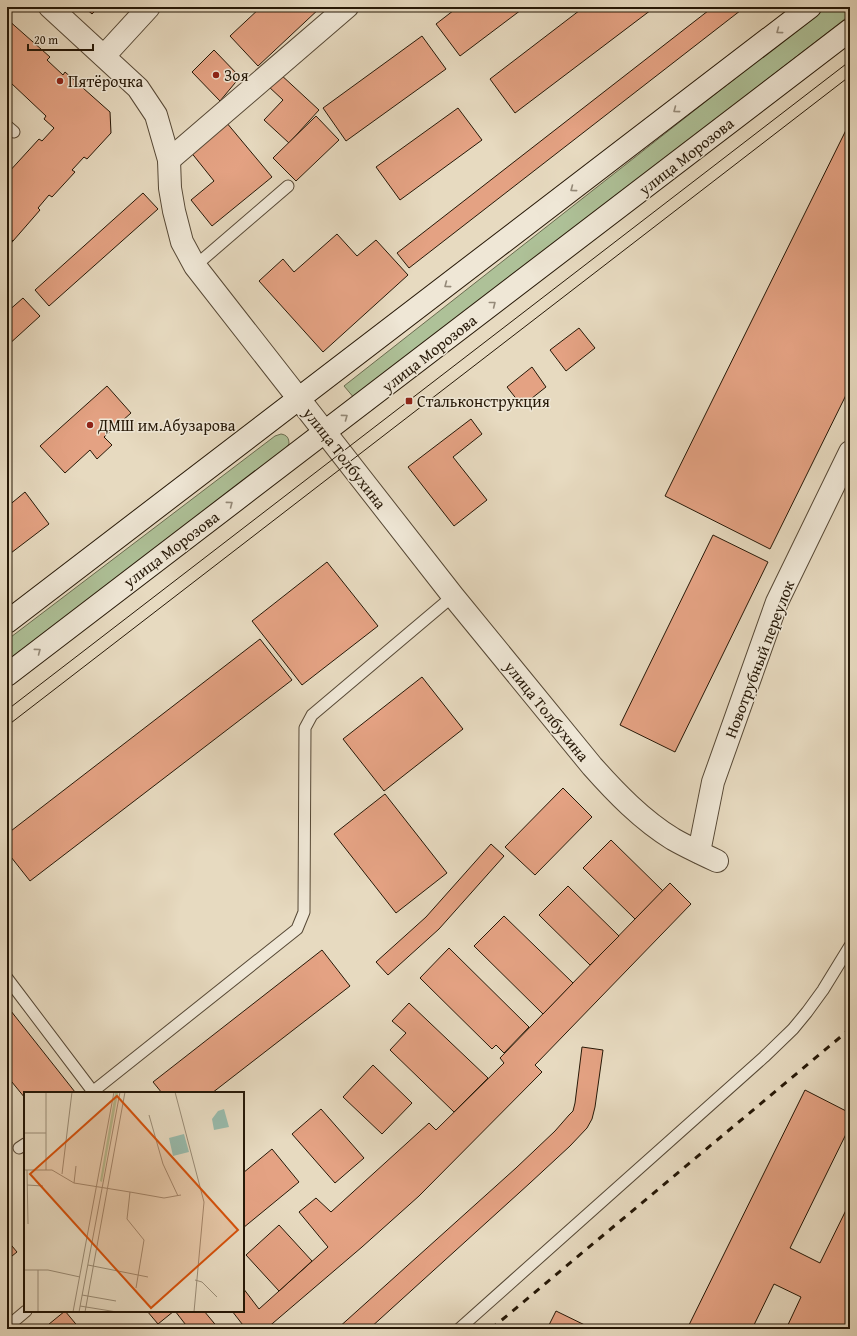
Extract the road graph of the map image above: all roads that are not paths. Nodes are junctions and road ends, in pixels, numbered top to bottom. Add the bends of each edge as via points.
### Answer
1 (50, 7) edge
2 (149, 7) edge
3 (347, 7) edge
4 (810, 7) edge
5 (850, 30) edge
6 (104, 56) junction
7 (169, 160) junction
8 (288, 186) dead end
9 (195, 266) junction
10 (298, 399) junction
11 (324, 432) junction
12 (850, 452) edge
13 (453, 596) junction
14 (7, 622) edge
15 (7, 675) edge
16 (708, 856) joint
17 (850, 946) edge
18 (7, 978) edge
19 (91, 1092) edge
20 (93, 1092) edge
21 (25, 1312) edge
22 (7, 1326) edge
23 (459, 1329) edge

1 - 6 main road, улица Толбухина
2 - 6 main road
3 - 7 main road
4 -> 10 main road
11 -> 5 main road, улица Морозова
6 - 7 main road, улица Толбухина via 138,88 156,115
7 - 9 main road, улица Толбухина via 174,211 182,242
8 - 9 lane
9 - 10 main road, улица Толбухина
10 - 11 main road, улица Толбухина
10 - 14 main road
11 - 13 main road, улица Толбухина
15 -> 11 main road, улица Морозова
12 - 16 main road, Новотрубный переулок via 777,602 713,782
13 - 16 main road, улица Толбухина via 616,792 641,816 672,838
13 - 20 lane via 312,715 305,728 304,912 296,929
17 - 23 lane via 823,990 793,1029
18 - 19 lane
21 - 22 lane

